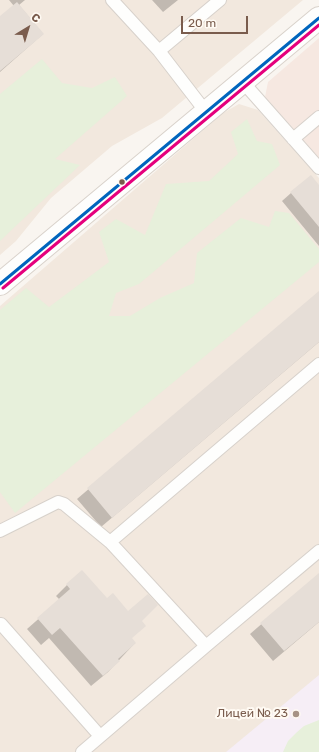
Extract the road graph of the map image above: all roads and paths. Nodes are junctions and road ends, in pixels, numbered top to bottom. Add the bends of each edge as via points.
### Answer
1 (112, 0) edge
2 (220, 0) edge
3 (319, 18) edge
4 (158, 51) junction
5 (242, 81) junction
6 (206, 112) junction
7 (319, 117) edge
8 (293, 139) junction
9 (319, 168) edge
10 (0, 284) edge
11 (319, 364) edge
12 (0, 531) edge
13 (110, 542) junction
14 (319, 551) edge
15 (0, 623) edge
16 (206, 646) junction
17 (100, 736) junction
18 (82, 752) edge

1 - 4 lane
2 - 4 lane
3 - 5 street
4 - 6 lane
5 - 6 street
5 - 8 lane
6 - 10 street
7 - 8 lane
8 - 9 lane
11 - 13 lane
12 - 13 lane via 58,502 64,504
13 - 16 lane
14 - 16 lane
15 - 17 lane
16 - 17 lane
17 - 18 lane

